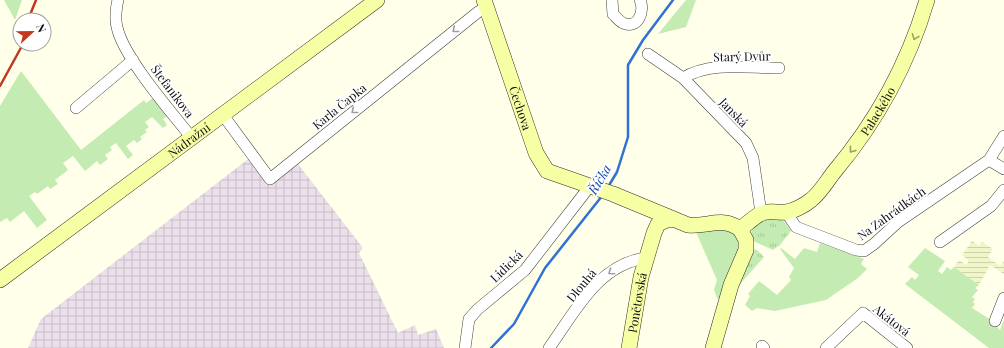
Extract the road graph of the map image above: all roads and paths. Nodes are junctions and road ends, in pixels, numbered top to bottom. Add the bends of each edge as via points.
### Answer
1 (118, 0) edge
2 (378, 0) edge
3 (612, 0) edge
4 (640, 0) edge
5 (926, 0) edge
6 (485, 3) edge
7 (648, 54) dead end
8 (133, 60) junction
9 (779, 68) dead end
10 (683, 78) junction
11 (76, 108) dead end
12 (223, 115) junction
13 (1004, 136) edge
14 (192, 138) junction
15 (989, 160) junction
16 (1004, 168) edge
17 (593, 187) junction
18 (1004, 190) edge
19 (634, 203) junction
20 (786, 212) junction
21 (761, 213) junction
22 (673, 219) junction
23 (740, 229) junction
24 (940, 242) dead end
25 (648, 252) junction
26 (0, 280) edge
27 (1004, 298) edge
28 (995, 321) dead end
29 (465, 348) edge
30 (549, 348) edge
31 (629, 348) edge
32 (713, 348) edge
33 (826, 348) edge
34 (907, 348) edge

1 - 8 street, Štefanikova via 116,27
2 - 12 street, Nádražní
3 - 4 street via 613,14 623,23 632,24 640,19 643,10
5 -> 20 street, Palackého via 908,56 869,127 811,200
6 -> 12 street, Karla Čapka via 270,179
6 - 17 street, Čechova via 536,153 547,171
7 - 10 street, Janská
8 - 11 street
8 - 14 street, Štefanikova
9 - 10 street, Starý Dvůr via 716,67
10 - 21 street, Janská via 746,143 753,158
12 - 14 street, Nádražní
13 - 15 street, Na Zahrádkách
14 - 26 street, Nádražní
15 - 16 street
15 - 20 street, Na Zahrádkách via 898,222 864,251 796,227
17 - 19 street, Čechova
17 - 29 street, Lidická via 524,270 469,319
18 - 24 street via 991,206
19 - 22 street, Čechova
19 - 25 street via 650,222 652,234
20 - 21 street
21 - 23 street
22 - 23 street, Čechova via 688,225 700,226 720,221 731,222
22 - 25 street via 658,224
23 - 32 street via 746,240 744,260 731,285
25 -> 30 street, Dlouhá via 622,264 595,285
25 - 31 street, Ponětovská via 641,277
27 - 28 street
33 - 34 street, Akátová via 863,313

